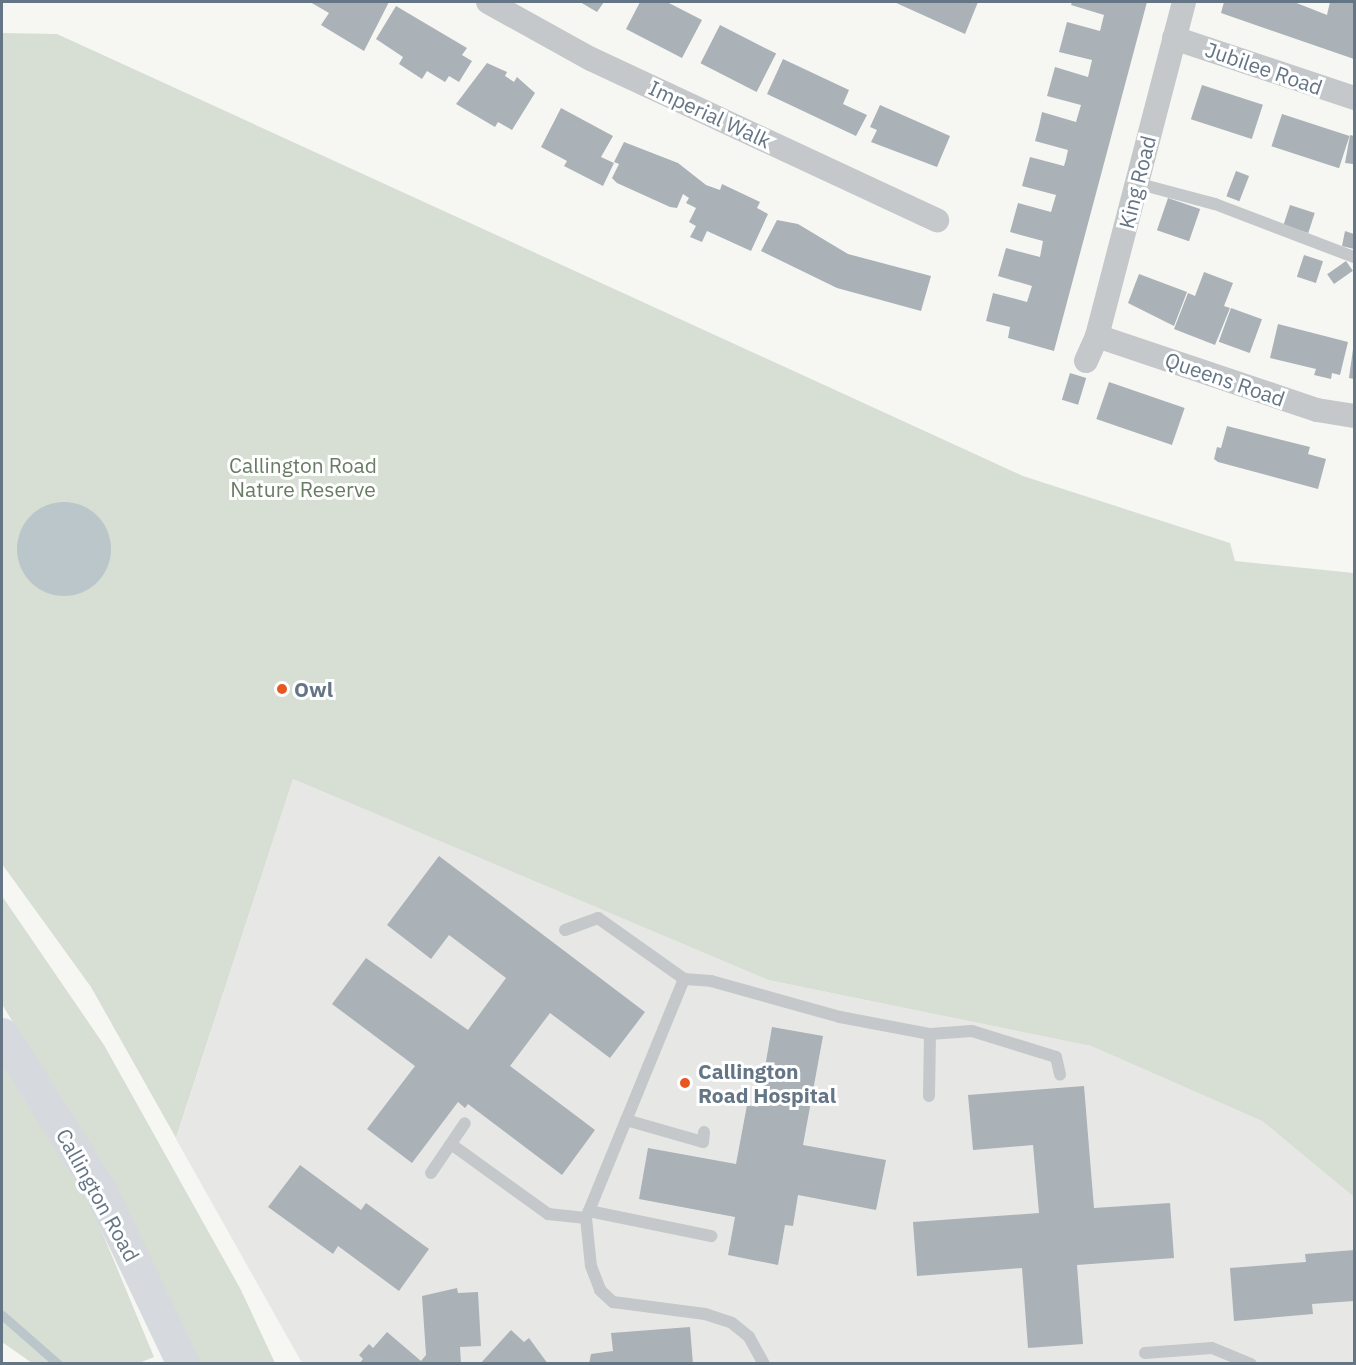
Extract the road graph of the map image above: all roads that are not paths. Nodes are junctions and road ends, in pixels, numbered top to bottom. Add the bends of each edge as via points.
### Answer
1 (488, 2) edge
2 (1184, 2) edge
3 (1174, 38) junction
4 (1354, 98) edge
5 (1136, 183) junction
6 (937, 220) dead end
7 (1354, 257) edge
8 (1097, 336) junction
9 (1086, 362) dead end
10 (1354, 416) edge
11 (565, 930) dead end
12 (684, 979) junction
13 (2, 1034) edge
14 (930, 1034) junction
15 (1060, 1075) dead end
16 (929, 1096) dead end
17 (626, 1120) junction
18 (465, 1123) dead end
19 (704, 1132) dead end
20 (451, 1144) junction
21 (431, 1173) dead end
22 (587, 1215) junction
23 (711, 1236) dead end
24 (1145, 1353) dead end
25 (183, 1364) edge
26 (764, 1364) edge
27 (1251, 1364) edge

1 - 6 street, Imperial Walk via 591,59
2 - 3 street, King Road
3 - 4 street, Jubilee Road
3 - 5 street, King Road
5 - 7 lane via 1215,204
5 - 8 street, King Road
8 - 9 street, King Road
8 - 10 street, Queens Road via 1317,410
11 - 12 lane via 598,918
12 - 14 lane via 711,981 840,1017
12 - 17 lane
13 - 25 main road, Callington Road via 101,1192
14 - 15 lane via 972,1031 1042,1051 1056,1057
14 - 16 lane
17 - 19 lane via 703,1142
17 - 22 lane
18 - 20 lane
20 - 21 lane
20 - 22 lane via 548,1214
22 - 23 lane
22 - 26 lane via 591,1266 600,1290 613,1302 705,1314 732,1323 748,1337
24 - 27 lane via 1212,1348

